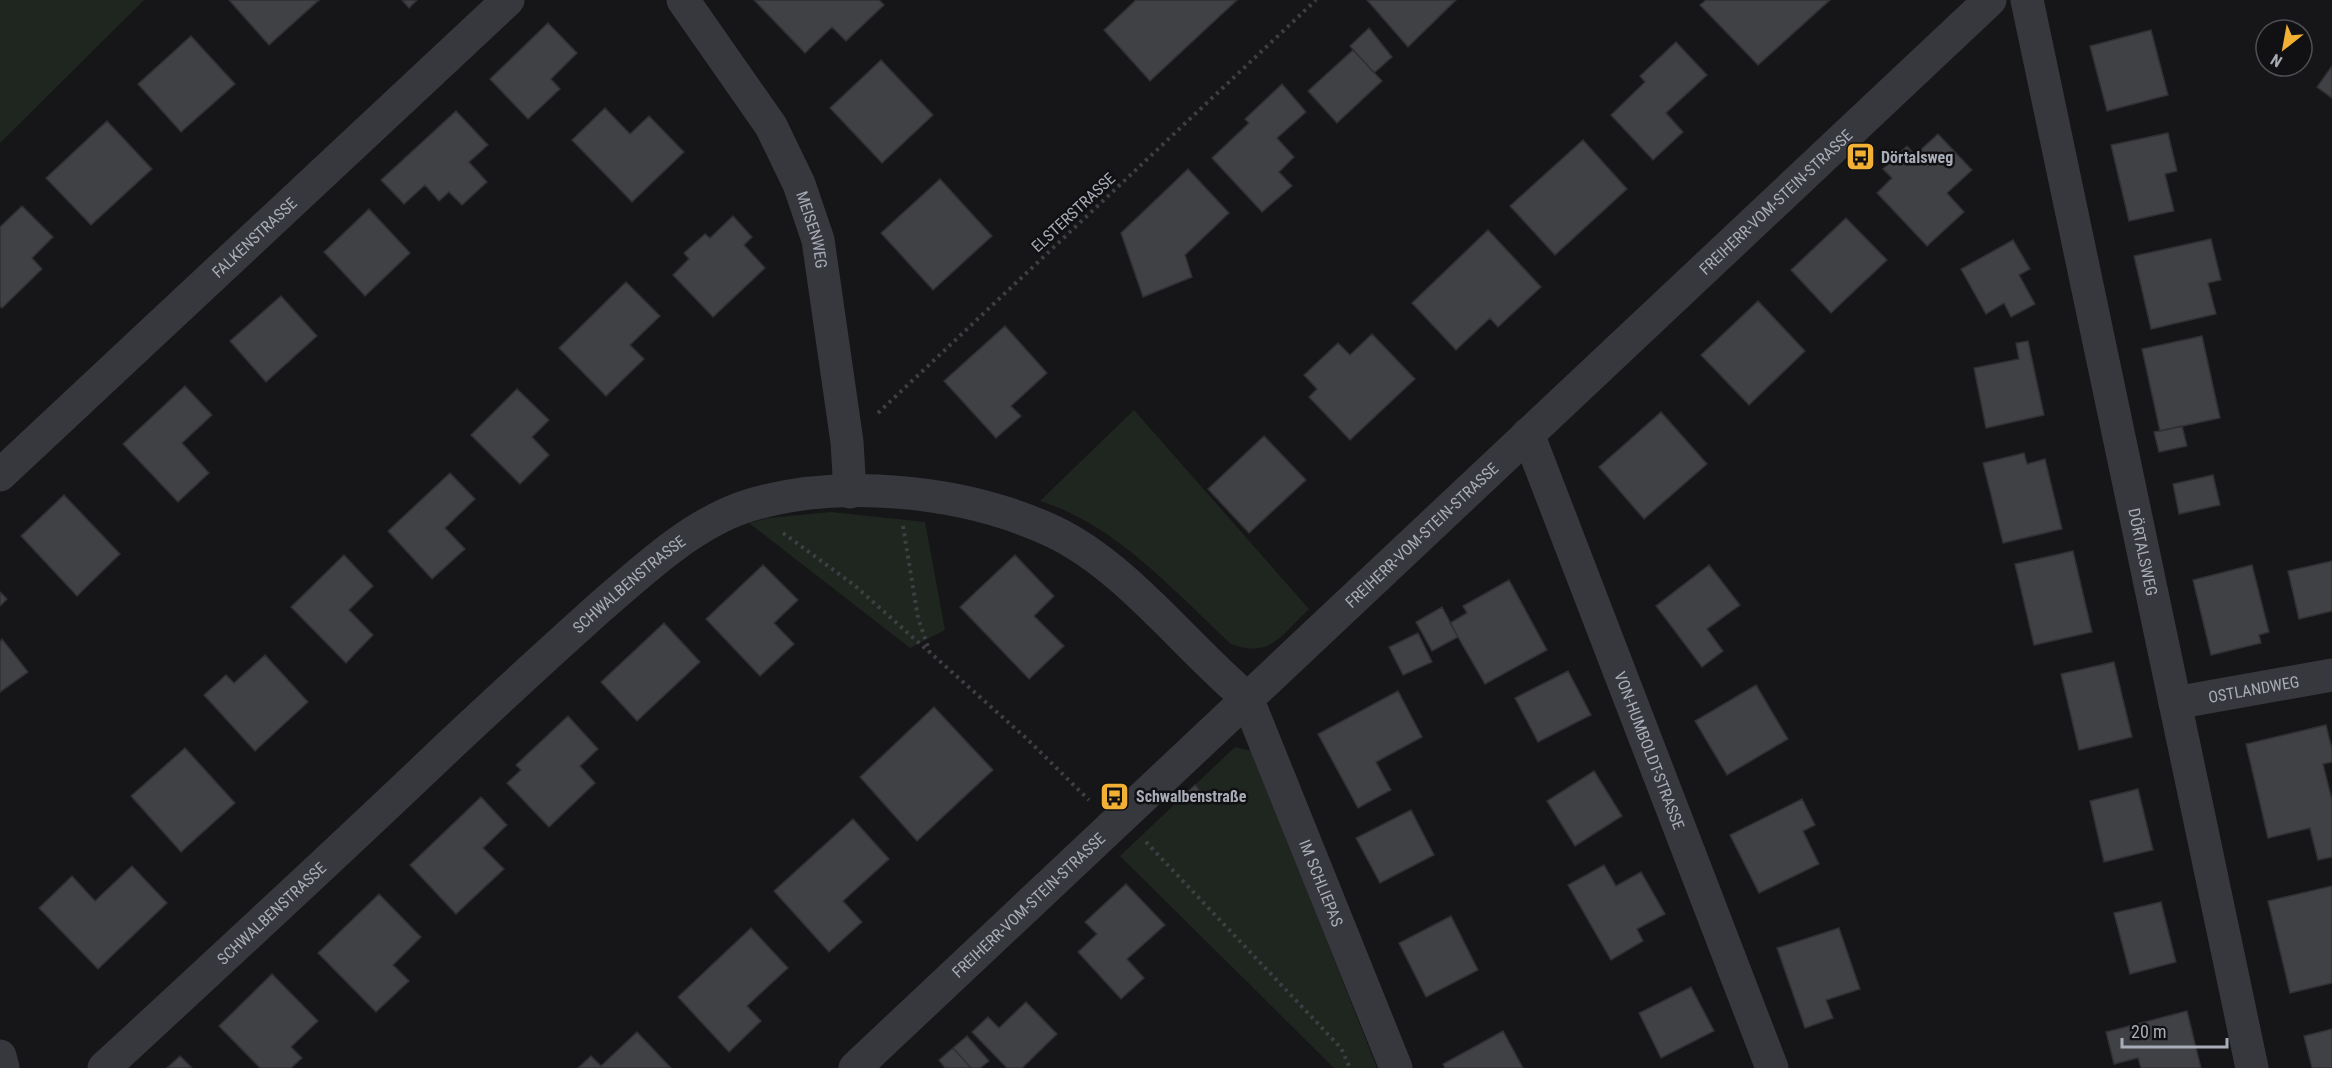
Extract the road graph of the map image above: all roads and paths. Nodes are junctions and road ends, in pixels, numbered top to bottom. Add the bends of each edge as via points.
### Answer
1 (508, 0) edge
2 (683, 0) edge
3 (1316, 0) edge
4 (1990, 0) edge
5 (2027, 0) edge
6 (1528, 434) junction
7 (847, 442) junction
8 (0, 475) edge
9 (850, 492) junction
10 (893, 493) junction
11 (742, 508) junction
12 (930, 654) junction
13 (2332, 675) edge
14 (1247, 698) junction
15 (2175, 703) junction
16 (1118, 821) junction
17 (0, 1056) edge
18 (3, 1068) edge
19 (104, 1068) edge
20 (855, 1068) edge
21 (1350, 1068) edge
22 (1396, 1068) edge
23 (1772, 1068) edge
24 (2252, 1068) edge

1 - 8 street, FALKENSTRASSE
2 - 7 street, MEISENWEG via 771,126 799,184 818,240
3 - 7 path, ELSTERSTRASSE
4 - 6 street, FREIHERR-VOM-STEIN-STRASSE
5 - 15 street, DÖRTALSWEG
6 - 14 street, FREIHERR-VOM-STEIN-STRASSE
6 - 23 street, VON-HUMBOLDT-STRASSE
7 - 9 street, MEISENWEG
9 - 10 street, SCHWALBENSTRASSE
9 - 11 street, SCHWALBENSTRASSE via 812,491
10 - 12 path via 903,522 918,618
10 - 14 street, SCHWALBENSTRASSE via 953,500 1011,514 1055,532 1113,570
11 - 12 path via 791,537 854,585
11 - 19 street, SCHWALBENSTRASSE via 684,538 528,671
12 - 16 path via 1026,738 1095,806
13 - 15 street, OSTLANDWEG
14 - 16 street, FREIHERR-VOM-STEIN-STRASSE
14 - 22 street, IM SCHLIEPAS
15 - 24 street, DÖRTALSWEG
16 - 20 street, FREIHERR-VOM-STEIN-STRASSE
16 - 21 path via 1140,836 1333,1039
17 - 18 street

